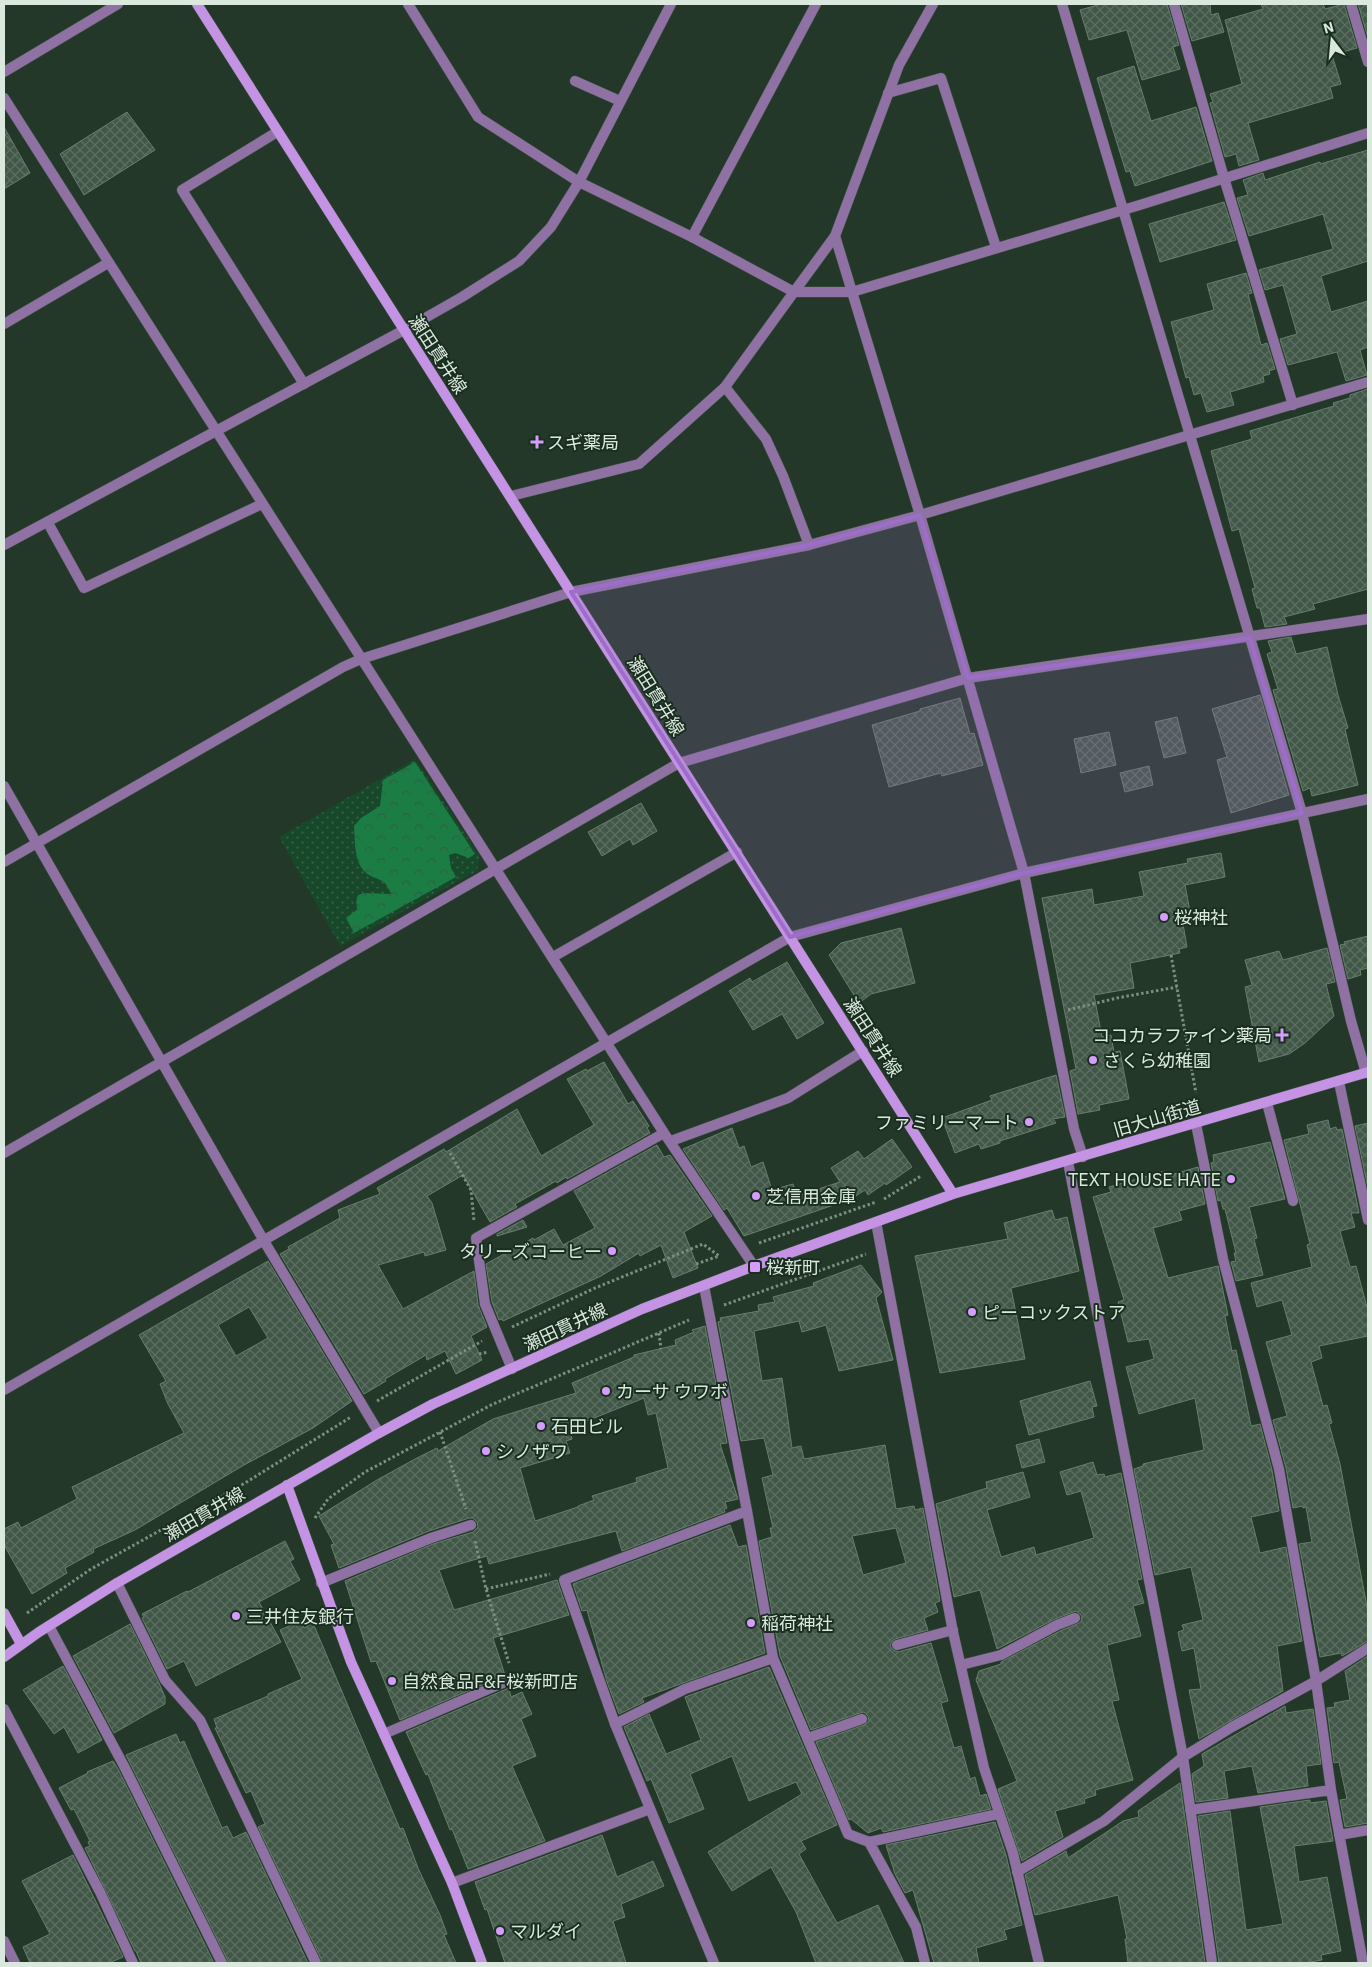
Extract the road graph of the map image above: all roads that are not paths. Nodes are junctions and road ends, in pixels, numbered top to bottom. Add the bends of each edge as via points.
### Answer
1 (118, 4) edge
2 (197, 4) edge
3 (408, 4) edge
4 (671, 4) edge
5 (816, 4) edge
6 (933, 4) edge
7 (1062, 4) edge
8 (1174, 4) edge
9 (1351, 4) edge
10 (1368, 62) edge
11 (4, 72) edge
12 (575, 81) dead end
13 (888, 93) junction
14 (4, 98) edge
15 (620, 101) junction
16 (277, 132) junction
17 (1368, 133) edge
18 (1224, 178) junction
19 (579, 182) junction
20 (1122, 210) junction
21 (835, 236) junction
22 (692, 238) junction
23 (996, 247) junction
24 (108, 263) junction
25 (794, 292) junction
26 (852, 292) junction
27 (4, 324) edge
28 (404, 330) junction
29 (1368, 382) edge
30 (304, 384) junction
31 (725, 387) junction
32 (1293, 405) junction
33 (217, 432) junction
34 (1190, 435) junction
35 (511, 496) junction
36 (262, 504) junction
37 (920, 516) junction
38 (48, 522) junction
39 (4, 545) edge
40 (809, 546) junction
41 (571, 592) junction
42 (1368, 619) edge
43 (1250, 638) junction
44 (361, 659) junction
45 (968, 678) junction
46 (679, 763) junction
47 (4, 786) edge
48 (1368, 799) edge
49 (1302, 813) junction
50 (37, 844) junction
51 (737, 852) junction
52 (4, 862) edge
53 (496, 868) junction
54 (1024, 873) junction
55 (790, 937) junction
56 (553, 957) junction
57 (608, 1043) junction
58 (863, 1051) junction
59 (162, 1062) junction
60 (1367, 1073) edge
61 (1339, 1082) junction
62 (1267, 1103) junction
63 (1196, 1124) junction
64 (667, 1137) junction
65 (4, 1153) edge
66 (1083, 1156) junction
67 (1068, 1162) junction
68 (953, 1194) junction
69 (1293, 1201) dead end
70 (1368, 1220) edge
71 (876, 1222) junction
72 (264, 1241) junction
73 (754, 1266) junction
74 (704, 1286) junction
75 (512, 1368) junction
76 (4, 1390) edge
77 (379, 1433) junction
78 (287, 1485) junction
79 (747, 1511) junction
80 (471, 1525) road end
81 (117, 1583) junction
82 (321, 1583) junction
83 (4, 1613) edge
84 (1075, 1618) dead end
85 (49, 1626) junction
86 (952, 1630) junction
87 (21, 1644) junction
88 (897, 1645) dead end
89 (1368, 1648) edge
90 (4, 1657) edge
91 (773, 1658) junction
92 (961, 1665) junction
93 (514, 1678) road end
94 (1316, 1681) junction
95 (4, 1709) edge
96 (862, 1719) dead end
97 (615, 1724) junction
98 (384, 1734) junction
99 (808, 1738) junction
100 (1183, 1757) junction
101 (1331, 1790) junction
102 (650, 1809) junction
103 (1190, 1810) junction
104 (998, 1814) junction
105 (1368, 1830) edge
106 (1339, 1835) junction
107 (869, 1842) junction
108 (1017, 1872) junction
109 (452, 1883) junction
110 (4, 1941) edge
111 (15, 1963) edge
112 (134, 1963) edge
113 (222, 1963) edge
114 (316, 1963) edge
115 (482, 1963) edge
116 (714, 1963) edge
117 (925, 1963) edge
118 (1039, 1963) edge
119 (1212, 1963) edge
120 (1363, 1963) edge

1 - 11 street
2 - 16 main road, 瀬田貫井線
3 - 19 street via 478,117
4 - 15 street
5 - 22 street
6 - 13 street via 899,65
7 - 20 street
8 - 18 street
9 - 10 street
12 - 15 street
13 - 21 street
13 - 23 street via 942,78
14 - 24 street
15 - 19 street
16 - 28 main road, 瀬田貫井線
16 - 30 street via 182,190
17 - 18 street
18 - 20 street
18 - 32 street
19 - 22 street
19 - 28 street via 551,228 519,261
20 - 23 street
20 - 34 street
21 - 25 street
21 - 26 street
22 - 25 street
23 - 26 street
24 - 27 street
24 - 33 street
25 - 26 street
25 - 31 street
26 - 37 street
28 - 30 street
28 - 35 main road, 瀬田貫井線
29 - 32 street
30 - 33 street
31 - 35 street via 639,464
31 - 40 street via 766,439
32 - 34 street
33 - 36 street
33 - 38 street
34 - 37 street
34 - 43 street
35 - 41 main road, 瀬田貫井線
36 - 38 street via 84,588
36 - 44 street
37 - 40 street
37 - 45 street
38 - 39 street
40 - 41 street
41 - 44 street
41 - 46 main road, 瀬田貫井線
42 - 43 street
43 - 45 street
43 - 49 street
44 - 50 street
44 - 53 street
45 - 46 street
45 - 54 street
46 - 51 main road, 瀬田貫井線
46 - 53 street
47 - 50 street
48 - 49 street
49 - 54 street
49 - 60 street via 1351,1021
50 - 52 street
50 - 59 street
51 - 55 main road, 瀬田貫井線
51 - 56 street
53 - 56 street
53 - 59 street
54 - 55 street
54 - 66 street via 1074,1129
55 - 57 street
55 - 58 main road, 瀬田貫井線
56 - 57 street
57 - 64 street
57 - 72 street
58 - 64 street via 788,1098
58 - 68 main road, 瀬田貫井線
59 - 65 street
59 - 72 street
60 - 61 main road, 旧大山街道
61 - 62 main road, 旧大山街道
61 - 70 street
62 - 63 main road, 旧大山街道
62 - 69 street
63 - 66 main road, 旧大山街道
63 - 94 street via 1223,1259 1279,1469
64 - 73 street
64 - 75 street via 476,1238 485,1304
66 - 67 main road, 旧大山街道
67 - 68 main road, 旧大山街道
67 - 100 street
68 - 71 main road, 瀬田貫井線
71 - 73 main road, 瀬田貫井線
71 - 86 street
72 - 76 street
72 - 77 street
73 - 74 main road, 瀬田貫井線
74 - 75 main road, 瀬田貫井線
74 - 79 street
75 - 77 main road, 瀬田貫井線
77 - 78 main road, 瀬田貫井線
78 - 81 main road, 瀬田貫井線
78 - 82 main road
79 - 91 street
79 - 97 street via 564,1580
80 - 82 street
81 - 85 main road, 瀬田貫井線
81 - 114 street via 165,1680 200,1720
82 - 98 main road via 351,1662
83 - 87 main road
84 - 92 street via 1057,1624 1001,1655
85 - 87 main road, 瀬田貫井線
85 - 113 street via 124,1766
86 - 88 street
86 - 92 street
87 - 90 main road, 瀬田貫井線
89 - 94 street
91 - 97 street via 685,1689
91 - 99 street
92 - 104 street via 984,1768
93 - 98 street
94 - 100 street
94 - 101 street
95 - 112 street
96 - 99 street
97 - 102 street
98 - 109 main road
99 - 107 street via 848,1834
100 - 103 street
100 - 108 street via 1104,1821
101 - 103 street
101 - 106 street
102 - 109 street
102 - 116 street
103 - 119 street
104 - 107 street
104 - 108 street
105 - 106 street
106 - 120 street
107 - 117 street via 916,1927
108 - 118 street
109 - 115 main road
110 - 111 street

